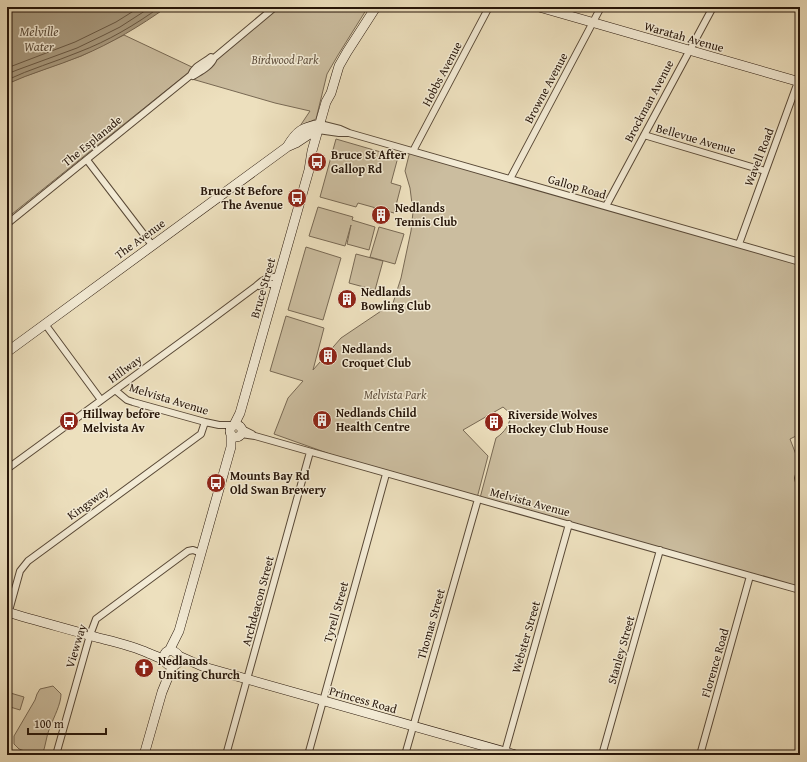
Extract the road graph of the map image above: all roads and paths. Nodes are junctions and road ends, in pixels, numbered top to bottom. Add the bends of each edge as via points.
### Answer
1 (275, 7) edge
2 (376, 7) edge
3 (489, 7) edge
4 (539, 7) edge
5 (601, 7) edge
6 (713, 7) edge
7 (593, 22) junction
8 (689, 50) junction
9 (800, 81) edge
10 (322, 127) junction
11 (644, 135) junction
12 (413, 151) junction
13 (87, 160) junction
14 (765, 171) junction
15 (510, 179) junction
16 (606, 206) junction
17 (7, 224) edge
18 (738, 244) junction
19 (152, 246) junction
20 (800, 262) edge
21 (278, 280) junction
22 (45, 324) junction
23 (7, 352) edge
24 (115, 390) junction
25 (101, 400) junction
26 (205, 422) junction
27 (236, 430) junction
28 (310, 452) junction
29 (7, 469) edge
30 (800, 472) edge
31 (386, 474) junction
32 (800, 486) edge
33 (478, 499) junction
34 (569, 524) junction
35 (660, 550) junction
36 (201, 553) junction
37 (750, 576) junction
38 (800, 590) edge
39 (8, 614) edge
40 (90, 635) junction
41 (171, 658) junction
42 (248, 680) junction
43 (323, 701) junction
44 (413, 726) junction
45 (800, 748) edge
46 (504, 753) edge
47 (56, 755) edge
48 (144, 755) edge
49 (226, 755) edge
50 (308, 755) edge
51 (405, 755) edge
52 (516, 755) edge
53 (602, 755) edge
54 (700, 755) edge
55 (798, 755) edge

1 - 13 street, The Esplanade via 214,58 204,70 191,75
2 - 10 street, Bruce Street via 339,66 326,102
3 - 12 street, Hobbs Avenue
4 - 7 street, Waratah Avenue
5 - 7 street, Browne Avenue
6 - 8 street, Brockman Avenue
7 - 8 street, Waratah Avenue
7 - 15 street, Browne Avenue
8 - 9 street, Waratah Avenue
8 - 11 street, Brockman Avenue
9 - 14 street, Wavell Road
10 - 12 street, Gallop Road via 340,129
10 - 19 street, The Avenue via 300,130 287,147
10 - 21 street, Bruce Street via 317,152 309,170
11 - 14 street, Bellevue Avenue
11 - 16 street, Brockman Avenue
12 - 15 street, Gallop Road
13 - 17 street, The Esplanade
13 - 19 street
14 - 18 street, Wavell Road
15 - 16 street, Gallop Road
16 - 18 street, Gallop Road
18 - 20 street, Gallop Road
19 - 22 street, The Avenue
21 - 24 street, Hillway via 261,281
21 - 27 street, Bruce Street
22 - 23 street, The Avenue
22 - 25 street
24 - 25 street, Hillway
24 - 26 street, Melvista Avenue via 127,400
25 - 29 street, Hillway
26 - 27 street, Melvista Avenue
26 - 39 street, Kingsway via 201,434 28,561 20,571
27 - 28 street, Melvista Avenue
27 - 36 street, Bruce Street
28 - 31 street, Melvista Avenue
28 - 42 street, Archdeacon Street
30 - 32 street
31 - 33 street, Melvista Avenue
31 - 43 street, Tyrell Street
33 - 34 street, Melvista Avenue
33 - 44 street, Thomas Street
34 - 35 street, Melvista Avenue
34 - 46 street, Webster Street
35 - 37 street, Melvista Avenue
35 - 53 street, Stanley Street
36 - 40 street, Viewway via 188,551 96,619
36 - 41 street, Bruce Street
37 - 38 street, Melvista Avenue
37 - 54 street, Florence Road
39 - 40 street, Princess Road
40 - 41 street, Princess Road
40 - 47 street, Viewway
41 - 42 street, Princess Road
41 - 48 street, Bruce Street
42 - 43 street, Princess Road
42 - 49 street, Archdeacon Street
43 - 44 street, Princess Road
43 - 50 street, Tyrell Street
44 - 46 street, Princess Road
44 - 51 street, Thomas Street
45 - 55 street
46 - 52 street, Princess Road

